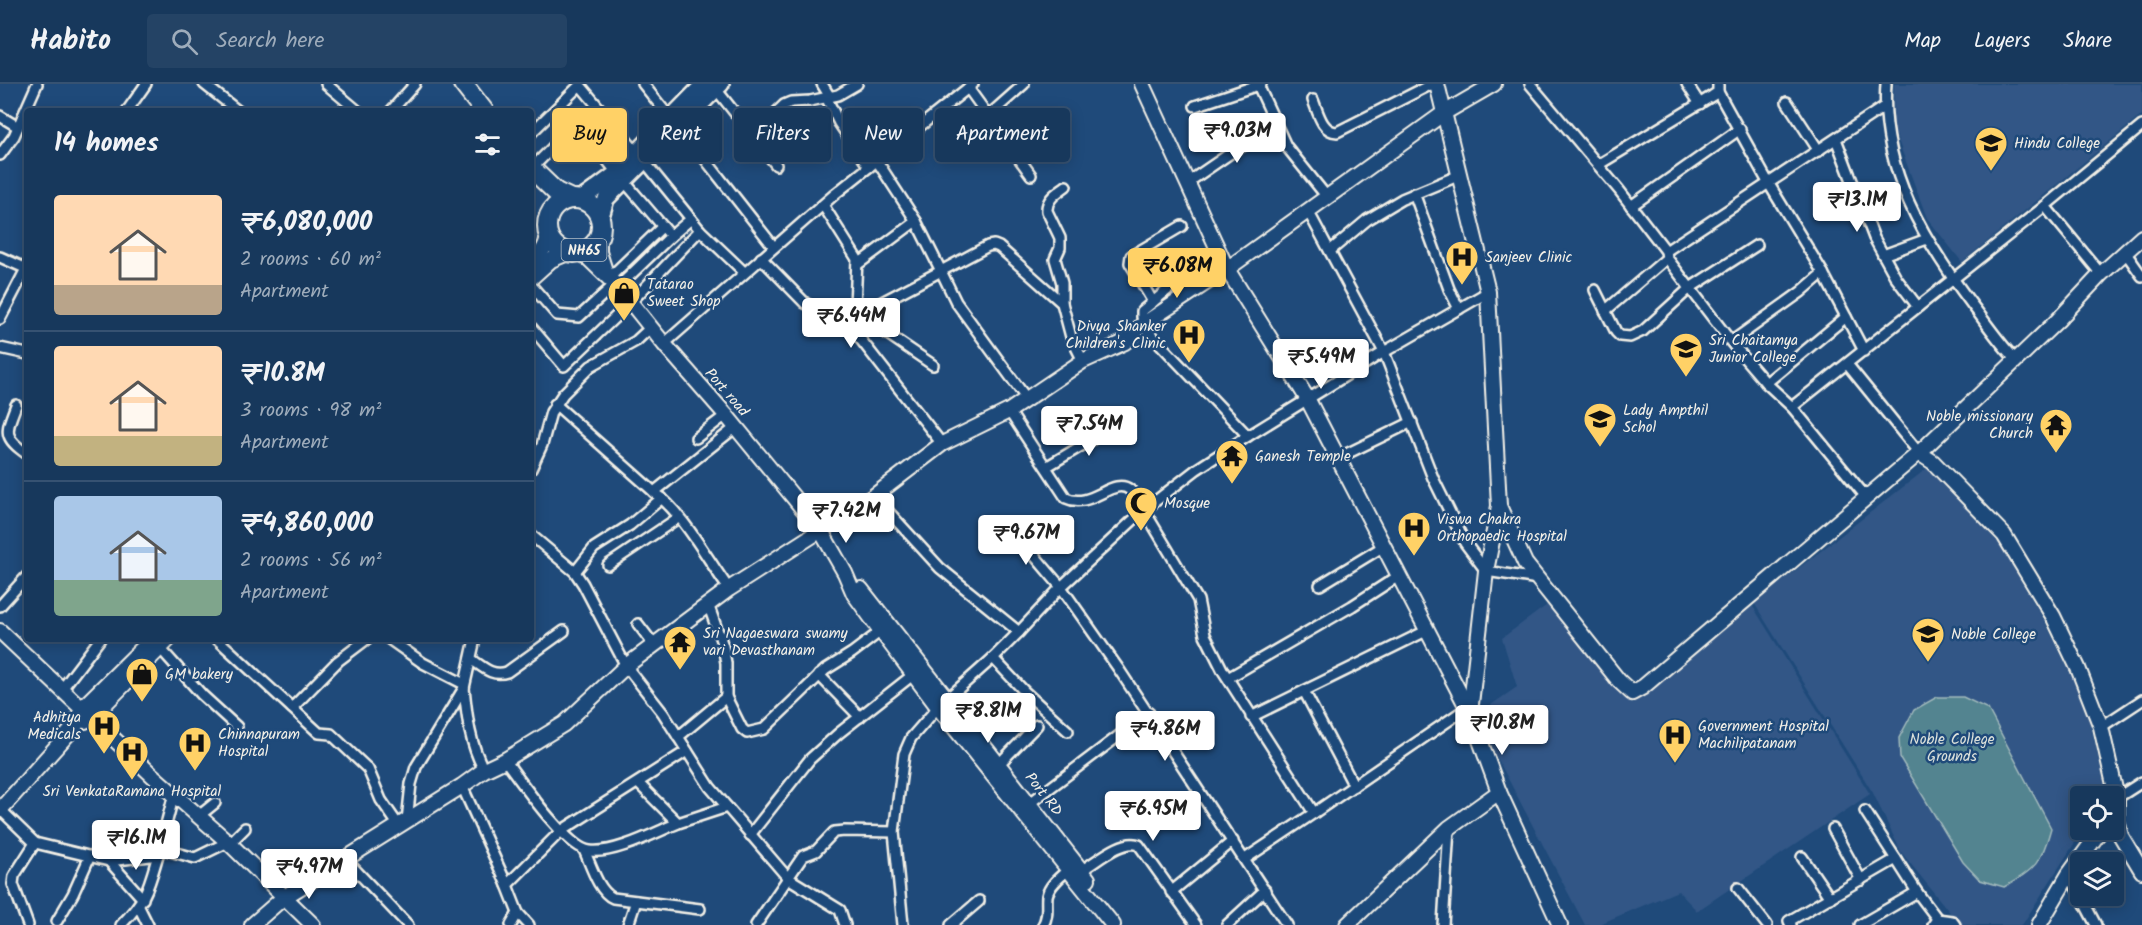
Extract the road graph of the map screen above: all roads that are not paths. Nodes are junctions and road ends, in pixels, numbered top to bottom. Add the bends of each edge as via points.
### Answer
1 (37, 84) edge
2 (204, 84) edge
3 (326, 84) edge
4 (415, 84) edge
5 (463, 84) edge
6 (643, 84) edge
7 (822, 84) edge
8 (857, 84) edge
9 (1024, 84) edge
10 (1142, 84) edge
11 (1432, 84) edge
12 (1437, 84) edge
13 (1494, 84) edge
14 (1530, 84) edge
15 (1687, 84) edge
16 (1886, 84) edge
17 (141, 85) edge
18 (1260, 85) edge
19 (713, 86) edge
20 (970, 86) edge
21 (1718, 88) edge
22 (828, 97) junction
23 (1313, 100) dead end
24 (1787, 102) dead end
25 (1700, 104) junction
26 (1195, 106) dead end
27 (1885, 106) junction
28 (26, 108) edge
29 (129, 108) edge
30 (234, 108) edge
31 (354, 108) edge
32 (394, 108) edge
33 (482, 108) edge
34 (663, 108) edge
35 (690, 108) edge
36 (781, 108) edge
37 (983, 108) edge
38 (997, 108) edge
39 (734, 112) edge
40 (1444, 112) junction
41 (24, 113) edge
42 (0, 116) edge
43 (18, 126) junction
44 (2142, 126) edge
45 (1740, 129) junction
46 (534, 130) edge
47 (1278, 130) junction
48 (1836, 139) junction
49 (1819, 151) junction
50 (639, 155) edge
51 (0, 156) edge
52 (639, 159) edge
53 (645, 162) edge
54 (706, 162) edge
55 (775, 162) edge
56 (1022, 162) edge
57 (873, 164) junction
58 (777, 165) dead end
59 (1598, 165) junction
60 (534, 166) edge
61 (534, 172) edge
62 (1031, 175) dead end
63 (1460, 175) junction
64 (620, 177) junction
65 (1187, 183) junction
66 (1768, 184) junction
67 (547, 185) junction
68 (1066, 186) dead end
69 (1414, 193) junction
70 (1326, 197) junction
71 (575, 200) junction
72 (823, 205) junction
73 (1631, 206) junction
74 (2045, 206) junction
75 (554, 209) junction
76 (1308, 212) junction
77 (691, 219) junction
78 (916, 221) junction
79 (1182, 226) dead end
80 (662, 227) junction
81 (600, 228) junction
82 (700, 230) junction
83 (548, 231) junction
84 (672, 236) junction
85 (2142, 237) edge
86 (1927, 238) junction
87 (1757, 245) dead end
88 (774, 247) junction
89 (1330, 251) junction
90 (575, 252) junction
91 (2125, 252) junction
92 (1666, 255) junction
93 (1883, 255) junction
94 (0, 257) edge
95 (761, 258) junction
96 (534, 260) edge
97 (857, 265) junction
98 (24, 267) edge
99 (2096, 268) junction
100 (1193, 269) dead end
101 (1227, 269) junction
102 (941, 271) junction
103 (744, 272) junction
104 (1823, 273) junction
105 (24, 274) edge
106 (534, 275) edge
107 (2142, 276) edge
108 (1952, 279) junction
109 (612, 281) junction
110 (1690, 288) junction
111 (534, 289) edge
112 (1595, 290) dead end
113 (1488, 292) junction
114 (631, 302) junction
115 (1153, 302) junction
116 (1062, 303) junction
117 (855, 306) junction
118 (1918, 307) junction
119 (1459, 309) junction
120 (1605, 311) junction
121 (863, 312) junction
122 (1846, 317) junction
123 (0, 319) edge
124 (1143, 325) junction
125 (850, 327) junction
126 (650, 328) junction
127 (534, 331) edge
128 (1731, 342) junction
129 (664, 344) junction
130 (0, 348) edge
131 (1864, 351) junction
132 (1384, 352) junction
133 (24, 353) edge
134 (2010, 355) junction
135 (1083, 361) junction
136 (1847, 364) junction
137 (933, 365) dead end
138 (1766, 383) junction
139 (1026, 398) junction
140 (1307, 398) junction
141 (555, 404) junction
142 (16, 405) dead end
143 (1792, 407) junction
144 (1009, 411) junction
145 (726, 415) junction
146 (1412, 422) junction
147 (1118, 424) dead end
148 (736, 427) junction
149 (1248, 435) junction
150 (696, 438) dead end
151 (942, 444) junction
152 (24, 452) edge
153 (1919, 453) junction
154 (1338, 458) junction
155 (534, 462) edge
156 (1046, 467) junction
157 (658, 495) junction
158 (874, 496) junction
159 (1866, 496) junction
160 (1499, 506) junction
161 (1144, 510) junction
162 (678, 518) junction
163 (1011, 528) dead end
164 (820, 531) junction
165 (534, 538) edge
166 (1384, 546) junction
167 (608, 566) dead end
168 (1486, 571) junction
169 (575, 572) junction
170 (845, 573) junction
171 (1400, 576) junction
172 (24, 579) edge
173 (1538, 579) junction
174 (1320, 585) dead end
175 (1061, 587) junction
176 (729, 589) junction
177 (708, 604) junction
178 (0, 606) edge
179 (638, 624) dead end
180 (1428, 630) junction
181 (0, 631) edge
182 (564, 631) dead end
183 (881, 631) junction
184 (1019, 632) junction
185 (98, 642) edge
186 (160, 642) edge
187 (220, 642) edge
188 (363, 642) edge
189 (393, 642) edge
190 (474, 642) edge
191 (654, 645) junction
192 (993, 658) junction
193 (471, 659) junction
194 (626, 666) junction
195 (914, 674) junction
196 (819, 675) junction
197 (1228, 678) junction
198 (464, 686) junction
199 (62, 689) junction
200 (1304, 691) junction
201 (726, 697) junction
202 (2142, 700) edge
203 (943, 703) junction
204 (292, 708) junction
205 (1468, 711) junction
206 (87, 713) junction
207 (1149, 713) junction
208 (860, 717) junction
209 (1251, 717) junction
210 (1037, 724) dead end
211 (237, 727) dead end
212 (2102, 727) junction
213 (1068, 731) dead end
214 (678, 737) junction
215 (687, 751) junction
216 (505, 760) junction
217 (999, 764) junction
218 (484, 770) junction
219 (2142, 782) edge
220 (638, 783) junction
221 (462, 786) junction
222 (1354, 786) junction
223 (2112, 786) edge
224 (1499, 792) junction
225 (174, 794) junction
226 (2124, 795) edge
227 (214, 803) dead end
228 (1030, 803) junction
229 (2, 804) edge
230 (727, 807) junction
231 (1865, 811) dead end
232 (1314, 813) junction
233 (199, 816) junction
234 (403, 823) junction
235 (678, 823) junction
236 (245, 828) dead end
237 (1449, 828) junction
238 (1833, 829) dead end
239 (561, 831) junction
240 (894, 832) junction
241 (750, 835) junction
242 (2094, 840) edge
243 (2123, 840) edge
244 (1233, 841) junction
245 (35, 843) junction
246 (228, 843) junction
247 (584, 850) junction
248 (158, 852) junction
249 (90, 856) junction
250 (1802, 857) dead end
251 (345, 859) junction
252 (1245, 859) junction
253 (1896, 859) junction
254 (109, 861) junction
255 (1075, 870) junction
256 (2142, 871) edge
257 (2069, 874) junction
258 (788, 878) junction
259 (1861, 880) junction
260 (507, 885) junction
261 (1738, 888) dead end
262 (1265, 890) junction
263 (1171, 892) junction
264 (1917, 892) junction
265 (283, 897) junction
266 (1830, 898) junction
267 (636, 901) junction
268 (979, 901) dead end
269 (141, 903) junction
270 (700, 909) dead end
271 (518, 913) junction
272 (57, 921) dead end
273 (1937, 923) edge
274 (1787, 924) edge
275 (28, 925) edge
276 (121, 925) edge
277 (148, 925) edge
278 (252, 925) edge
279 (313, 925) edge
280 (408, 925) edge
281 (511, 925) edge
282 (529, 925) edge
283 (628, 925) edge
284 (756, 925) edge
285 (845, 925) edge
286 (903, 925) edge
287 (951, 925) edge
288 (1043, 925) edge
289 (1113, 925) edge
290 (1124, 925) edge
291 (1196, 925) edge
292 (1227, 925) edge
293 (1287, 925) edge
294 (1347, 925) edge
295 (1443, 925) edge
296 (1560, 925) edge
297 (1767, 925) edge
298 (1860, 925) edge
299 (1955, 925) edge
300 (2039, 925) edge
301 (2096, 925) edge

1 - 28 street
2 - 30 street
3 - 31 street
4 - 32 street
5 - 33 highway
6 - 34 street
7 - 22 street
8 - 22 street
9 - 38 street
10 - 65 street
11 - 23 street via 1337,132 1326,128
12 - 40 street
13 - 40 street
14 - 59 street
15 - 25 street
16 - 27 street
17 - 29 street
18 - 26 street
18 - 47 street
19 - 35 main road
19 - 39 street
20 - 37 street
20 - 57 street
21 - 25 street
21 - 45 street
22 - 36 street via 790,102
22 - 57 street via 839,123
24 - 49 street
25 - 59 street
27 - 48 street
27 - 86 street via 1888,143 1896,172
40 - 63 street
40 - 70 street
41 - 43 street
42 - 43 street
43 - 51 street
44 - 74 street
45 - 66 street
45 - 73 street
46 - 50 street via 580,85
47 - 65 street via 1231,152
47 - 70 street
48 - 49 street
48 - 93 street
49 - 66 street
52 - 64 main road
53 - 77 street
54 - 88 street
55 - 58 street
56 - 62 street
57 - 72 street
57 - 78 street
59 - 73 street
60 - 64 street via 567,133 588,136
61 - 67 highway, NH65
63 - 69 street
63 - 113 street
64 - 71 main road
64 - 80 street
64 - 81 main road via 606,199
65 - 101 street
66 - 92 street
66 - 104 street
67 - 71 highway, NH65 via 562,197
67 - 75 highway, NH65
68 - 116 street via 1047,206 1060,238 1055,259 1062,283
69 - 89 street via 1367,220
69 - 119 street
70 - 76 street
71 - 75 highway via 558,204
71 - 81 highway, NH65 via 592,207
72 - 88 street
72 - 97 street
73 - 92 street
74 - 99 street
74 - 108 street
75 - 83 highway, NH65
76 - 89 street
76 - 101 street
77 - 82 street
77 - 84 street
78 - 97 street
78 - 102 street
79 - 115 street via 1131,256 1130,263
80 - 84 street
80 - 109 street
81 - 90 highway, NH65 via 594,244
81 - 109 street, Port road via 599,252
82 - 103 street
82 - 114 street
83 - 90 highway, NH65 via 556,245
83 - 96 street via 548,244
84 - 109 street
85 - 91 street
86 - 93 street
86 - 108 street
87 - 110 street
88 - 95 street
89 - 132 street
90 - 106 street via 550,260
90 - 109 street, Port road via 587,257
91 - 99 street
91 - 107 street
92 - 110 street
92 - 120 street
93 - 118 street
94 - 98 street
95 - 103 street
95 - 125 street via 805,303
97 - 117 street
99 - 134 street via 2058,320
100 - 115 street
101 - 124 street
101 - 140 street
102 - 116 street via 994,245
102 - 121 street
102 - 139 street via 956,302
103 - 129 street
104 - 122 street
104 - 128 street
105 - 123 street
108 - 118 street
108 - 134 street
109 - 111 street via 579,316 556,315
109 - 114 street, Port road
110 - 120 street via 1630,337 1620,336
110 - 128 street
112 - 120 street
113 - 119 street
113 - 160 street
114 - 126 street, Port road
114 - 127 street via 564,366
115 - 124 street via 1142,311
116 - 135 street via 1071,337
117 - 121 street
117 - 125 street
118 - 131 street
119 - 132 street
121 - 137 street
122 - 131 street
122 - 138 street
124 - 135 street via 1125,342
124 - 149 street
125 - 151 street
126 - 129 street, Port road
126 - 141 street via 591,366
128 - 138 street
129 - 145 street, Port road
130 - 133 street
131 - 136 street
132 - 140 street
132 - 146 street
134 - 153 street via 1972,404
135 - 139 street
136 - 143 street
136 - 153 street
138 - 143 street
139 - 144 street
140 - 149 street
140 - 154 street
141 - 155 street
141 - 157 street
142 - 152 street via 7,434
143 - 159 street
144 - 151 street
144 - 156 street
145 - 148 street, Port road
145 - 150 street
146 - 154 street
146 - 168 street via 1456,525
147 - 156 street
148 - 157 street
148 - 164 street, Port road
149 - 161 street
151 - 158 street
153 - 159 street
153 - 212 street via 1933,462 2004,535 2053,615
154 - 166 street
156 - 161 street via 1066,498 1074,502 1124,486
157 - 162 street
157 - 169 street via 630,525 594,548
158 - 164 street
158 - 184 street via 940,568
159 - 173 street via 1632,693
160 - 168 street
160 - 173 street via 1525,563
161 - 175 street
161 - 197 street via 1198,600 1205,635
162 - 167 street
162 - 176 street
163 - 175 street
164 - 170 street, Port road
164 - 176 street
165 - 169 street
166 - 171 street
166 - 174 street
168 - 173 street
168 - 205 street
169 - 194 street
170 - 183 street via 854,594
170 - 203 street, Port RD via 866,595
171 - 180 street
171 - 197 street
172 - 178 street
175 - 184 street
175 - 207 street
176 - 177 street
177 - 191 street
177 - 201 street via 723,646
179 - 191 street
180 - 200 street
180 - 205 street
181 - 199 street
182 - 193 street via 507,672 493,674
183 - 195 street
183 - 196 street
184 - 192 street
185 - 199 street
186 - 206 street
186 - 211 street via 202,695
187 - 204 street
188 - 204 street via 338,661
189 - 198 street
190 - 193 street
191 - 194 street
192 - 203 street
192 - 213 street
193 - 198 street
194 - 214 street
194 - 216 street via 564,724
195 - 203 street
195 - 208 street
196 - 201 street via 764,729 754,733 742,729
196 - 208 street
197 - 209 street
198 - 218 street via 469,736
198 - 234 street via 416,767
199 - 206 street
200 - 209 street
200 - 222 street
201 - 214 street
202 - 212 street
203 - 217 street, Port RD
203 - 240 street via 911,738 904,754
203 - 255 street
204 - 234 street via 319,733 331,734 368,768 381,800
205 - 222 street
205 - 224 street
206 - 225 street
206 - 229 street
207 - 228 street
207 - 244 street
208 - 241 street via 810,759
209 - 232 street
210 - 217 street
212 - 223 street
214 - 215 street
215 - 220 street
215 - 230 street
216 - 218 street
216 - 239 street
217 - 228 street, Port RD
218 - 221 street
219 - 226 street
220 - 235 street
220 - 239 street
221 - 234 street
221 - 260 street
222 - 232 street
224 - 237 street
224 - 296 street
225 - 233 street
225 - 248 street
227 - 233 street
228 - 255 street, Port RD
229 - 245 street
230 - 235 street
230 - 241 street
231 - 253 street
232 - 252 street
233 - 246 street
234 - 251 street
235 - 247 street via 607,851
236 - 246 street
237 - 294 street
237 - 295 street
238 - 259 street
239 - 247 street
239 - 260 street
240 - 258 street via 834,832 816,851 803,856
240 - 286 street
241 - 258 street
242 - 257 street
243 - 256 street
244 - 252 street
244 - 263 street
245 - 249 street
245 - 275 street via 14,876
246 - 248 street via 195,858
246 - 265 street
247 - 267 street via 608,896
248 - 254 street
248 - 269 street via 148,892
249 - 254 street
249 - 272 street
250 - 266 street
251 - 265 street
251 - 280 street
252 - 262 street
253 - 259 street
253 - 264 street
254 - 269 street
255 - 263 street via 1124,844 1134,843
255 - 288 street via 1050,888
255 - 289 street
255 - 290 street, Port RD
257 - 300 street
257 - 301 street
258 - 284 street
258 - 285 street via 840,910
259 - 266 street
260 - 271 street
261 - 297 street
262 - 292 street
262 - 293 street
263 - 291 street
264 - 273 street
264 - 298 street
265 - 278 street
265 - 279 street
266 - 274 street
267 - 270 street
267 - 283 street
268 - 287 street
269 - 276 street
269 - 277 street
271 - 281 street
271 - 282 street
273 - 299 street via 1952,921

